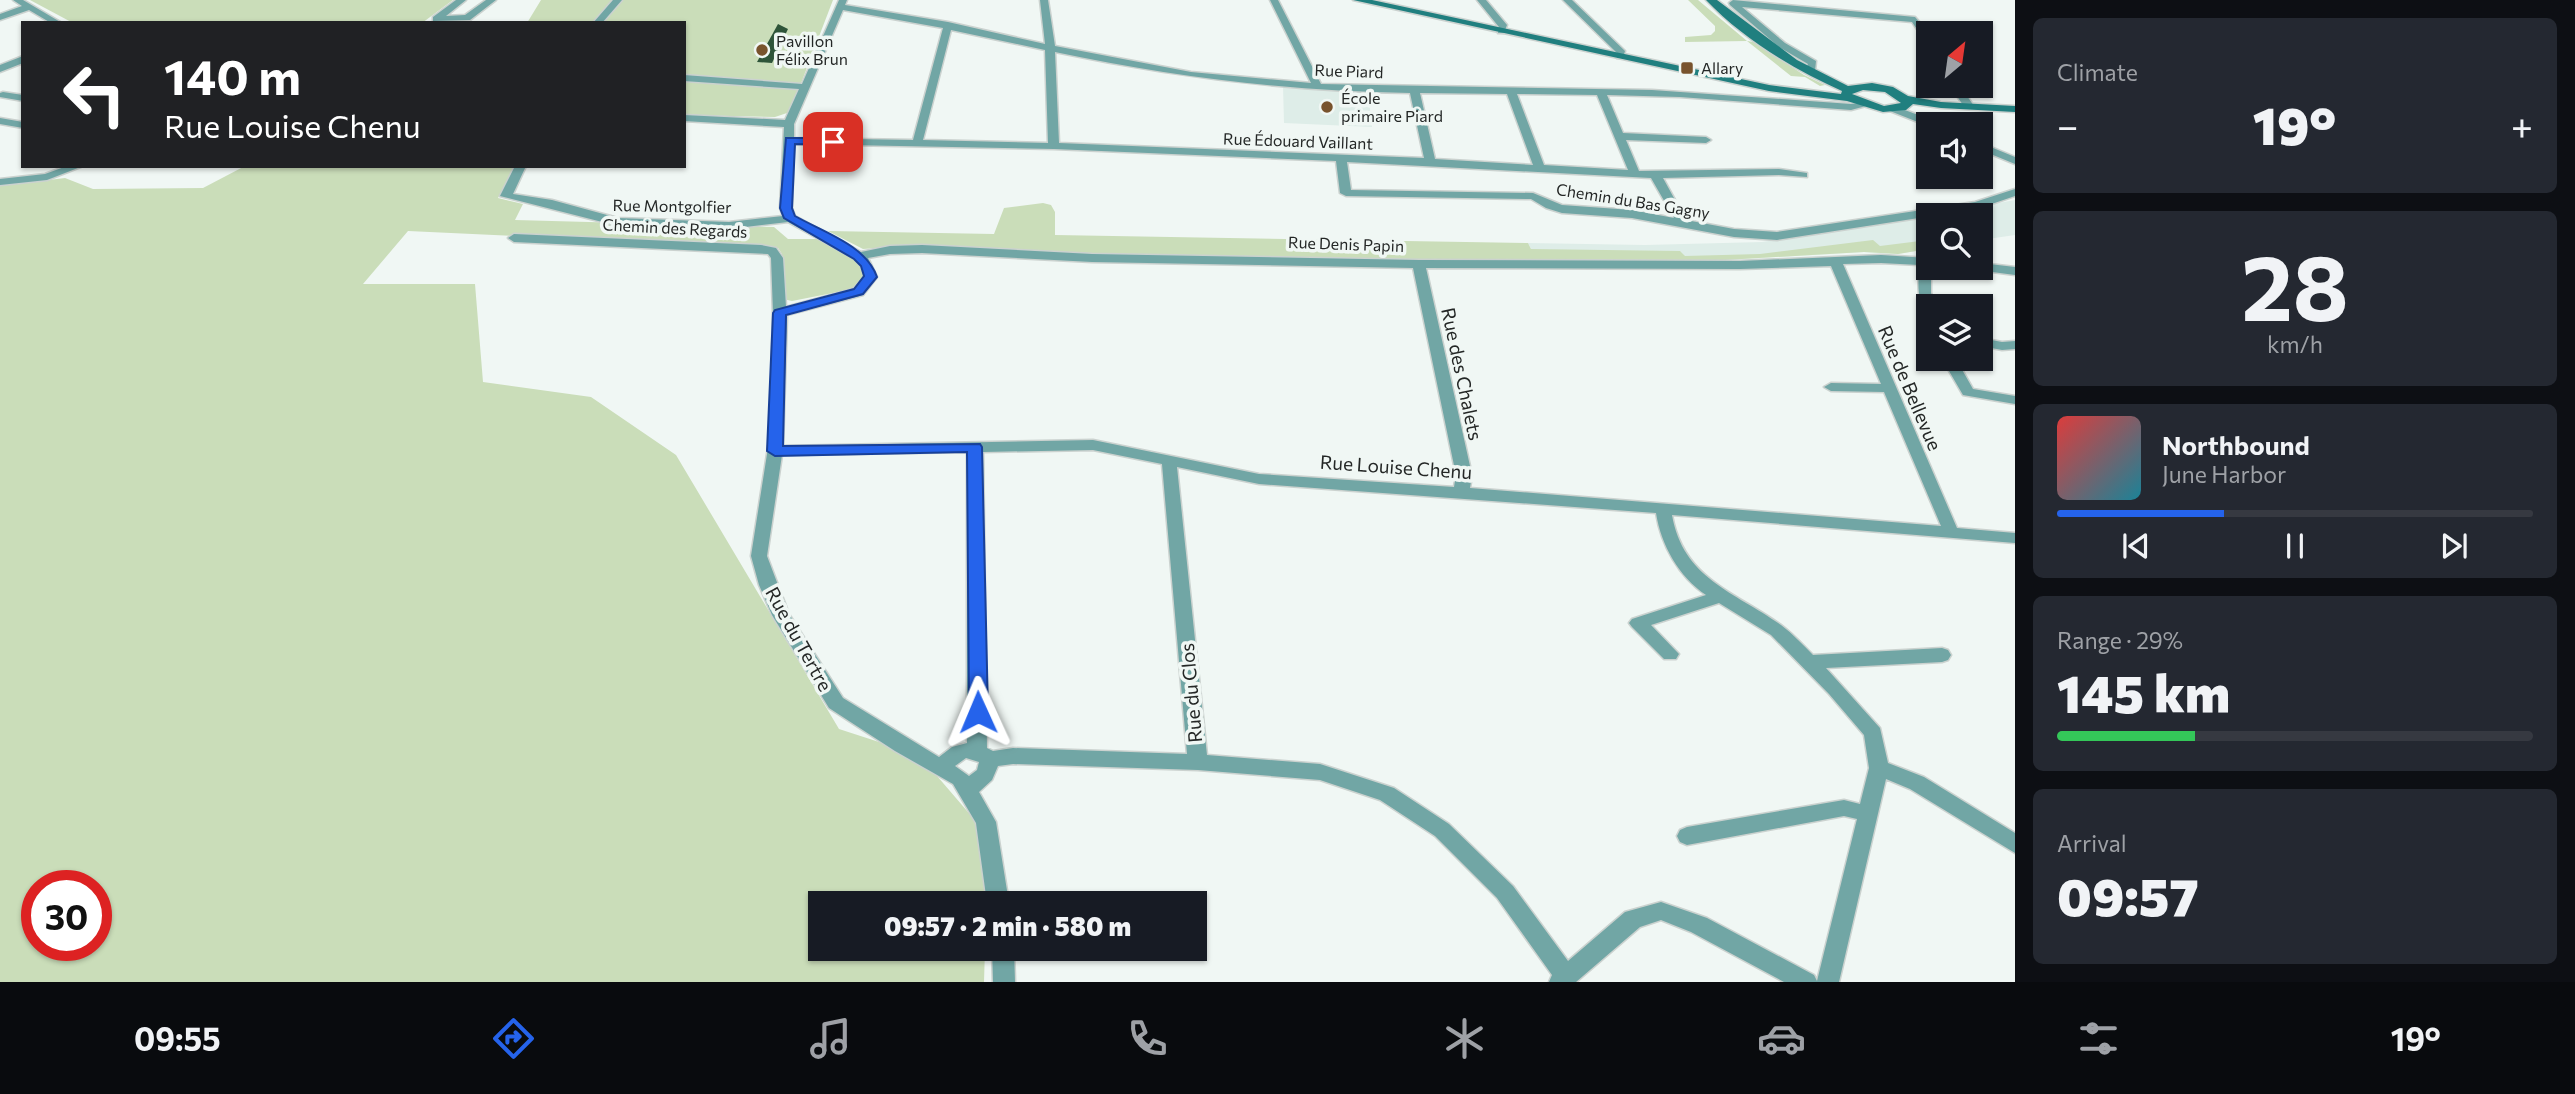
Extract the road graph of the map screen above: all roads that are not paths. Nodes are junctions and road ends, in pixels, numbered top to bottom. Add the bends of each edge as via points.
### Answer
1 (17, 0) edge
2 (462, 0) edge
3 (492, 0) edge
4 (618, 0) edge
5 (1044, 0) edge
6 (1274, 0) edge
7 (1358, 0) edge
8 (1480, 0) edge
9 (1567, 0) edge
10 (1711, 0) edge
11 (1731, 1) edge
12 (842, 4) edge
13 (29, 7) junction
14 (0, 16) edge
15 (54, 21) edge
16 (433, 21) edge
17 (599, 21) edge
18 (1917, 21) edge
19 (948, 25) junction
20 (1501, 31) junction
21 (1050, 46) junction
22 (1620, 56) junction
23 (21, 60) edge
24 (1795, 65) junction
25 (0, 69) edge
26 (1810, 71) junction
27 (686, 78) edge
28 (807, 86) junction
29 (1317, 86) junction
30 (1864, 86) junction
31 (1414, 90) junction
32 (1511, 92) junction
33 (1601, 92) junction
34 (1848, 94) junction
35 (3, 95) dead end
36 (21, 98) edge
37 (1963, 98) edge
38 (1906, 102) junction
39 (1863, 104) junction
40 (1969, 106) junction
41 (1894, 109) junction
42 (2015, 109) edge
43 (2015, 116) edge
44 (1916, 117) edge
45 (686, 118) edge
46 (0, 121) edge
47 (789, 124) junction
48 (21, 125) edge
49 (1619, 136) junction
50 (1706, 140) dead end
51 (790, 141) junction
52 (917, 144) junction
53 (1054, 146) junction
54 (1993, 151) edge
55 (1341, 159) junction
56 (2015, 161) edge
57 (1430, 162) junction
58 (72, 168) edge
59 (520, 168) edge
60 (1540, 169) junction
61 (1635, 174) junction
62 (1655, 175) junction
63 (1803, 175) dead end
64 (0, 182) edge
65 (2015, 192) edge
66 (790, 218) junction
67 (1679, 222) junction
68 (514, 238) dead end
69 (859, 256) junction
70 (1832, 260) junction
71 (1916, 262) edge
72 (1419, 264) junction
73 (1993, 268) edge
74 (2015, 271) edge
75 (780, 313) junction
76 (1993, 344) edge
77 (2015, 345) edge
78 (1956, 371) edge
79 (1831, 387) dead end
80 (1888, 388) junction
81 (2015, 400) edge
82 (975, 447) junction
83 (775, 451) junction
84 (1169, 461) junction
85 (1461, 492) junction
86 (1663, 508) junction
87 (1951, 532) junction
88 (2015, 538) edge
89 (1721, 596) junction
90 (1670, 654) dead end
91 (1942, 655) dead end
92 (1809, 662) junction
93 (984, 754) junction
94 (1198, 762) junction
95 (941, 767) junction
96 (1879, 768) junction
97 (967, 790) junction
98 (1868, 814) junction
99 (1687, 836) dead end
100 (2015, 844) edge
101 (996, 891) edge
102 (1003, 961) edge
103 (1563, 979) edge
104 (1004, 982) edge
105 (1806, 982) edge
106 (1828, 982) edge

1 - 13 street
2 - 16 street
3 - 16 street via 472,16
4 - 17 street
5 - 21 street
6 - 29 street
7 - 20 street
8 - 20 street via 1504,27
9 - 22 street via 1622,53
10 - 24 street
11 - 18 street
11 - 26 street via 1782,45 1813,63
12 - 19 street, Rue Piard
12 - 28 street
13 - 14 street
13 - 15 street
19 - 21 street, Rue Piard
19 - 52 street
20 - 22 street
21 - 29 street, Rue Piard via 1162,71
21 - 53 street
22 - 34 street via 1769,88
23 - 25 street
24 - 26 street
24 - 34 street
26 - 30 street
27 - 28 street
28 - 47 street
29 - 31 street, Rue Piard
30 - 34 street
30 - 38 street via 1890,90
31 - 32 street, Rue Piard
31 - 57 street
32 - 33 street, Rue Piard
32 - 60 street
33 - 39 street, Rue Piard via 1851,107
33 - 49 street
34 - 39 street
35 - 36 street
37 - 40 street
38 - 40 street
38 - 41 street
38 - 43 street
39 - 41 street
40 - 42 street
41 - 44 street
45 - 47 street
46 - 48 street
47 - 51 street
49 - 50 street
49 - 61 street
51 - 52 street, Rue Édouard Vaillant
51 - 66 street via 786,208
52 - 53 street, Rue Édouard Vaillant
53 - 55 street, Rue Édouard Vaillant
54 - 56 street
55 - 57 street, Rue Édouard Vaillant
55 - 67 street, Chemin du Bas Gagny via 1346,193 1533,196 1562,209
57 - 60 street, Rue Édouard Vaillant
58 - 64 street via 47,177
59 - 66 street, Rue Montgolfier via 506,196 599,219 749,224
60 - 61 street, Rue Édouard Vaillant
61 - 62 street, Rue Édouard Vaillant
62 - 63 street, Rue Édouard Vaillant
62 - 67 street
65 - 67 street, Chemin du Bas Gagny via 1990,202 1777,236
66 - 69 street
68 - 75 street, Chemin des Regards via 772,251 777,258
69 - 72 street, Rue Denis Papin via 922,249 1092,258
69 - 75 street via 871,277 858,292
70 - 71 street, Rue Denis Papin
70 - 72 street, Rue Denis Papin via 1740,265
70 - 80 street, Rue de Bellevue
72 - 85 street, Rue des Chalets via 1464,475
73 - 74 street
75 - 83 street, Rue du Tertre
76 - 77 street
78 - 81 street via 1969,392
79 - 80 street
80 - 87 street, Rue de Bellevue
82 - 83 street, Rue Louise Chenu
82 - 84 street, Rue Louise Chenu via 1093,445
82 - 93 street via 979,738
83 - 95 street, Rue du Tertre via 759,556 781,615 836,703
84 - 85 street, Rue Louise Chenu via 1259,479
84 - 94 street, Rue du Clos
85 - 86 street, Rue Louise Chenu
86 - 87 street, Rue Louise Chenu
86 - 89 street via 1674,550 1702,584
87 - 88 street, Rue Louise Chenu
89 - 90 street via 1638,623
89 - 92 street via 1777,631
91 - 92 street
92 - 96 street via 1873,733
93 - 94 street, Rue du Clos
93 - 95 street, Rue du Clos via 960,750
93 - 97 street via 985,774
94 - 103 street via 1320,772 1387,794 1442,830 1505,892
95 - 97 street, Rue du Tertre via 960,778
96 - 98 street
96 - 100 street via 1917,783
97 - 101 street, Rue du Tertre via 986,822
98 - 99 street via 1844,808
98 - 106 street
102 - 104 street
103 - 105 street via 1633,919 1661,911 1699,925

